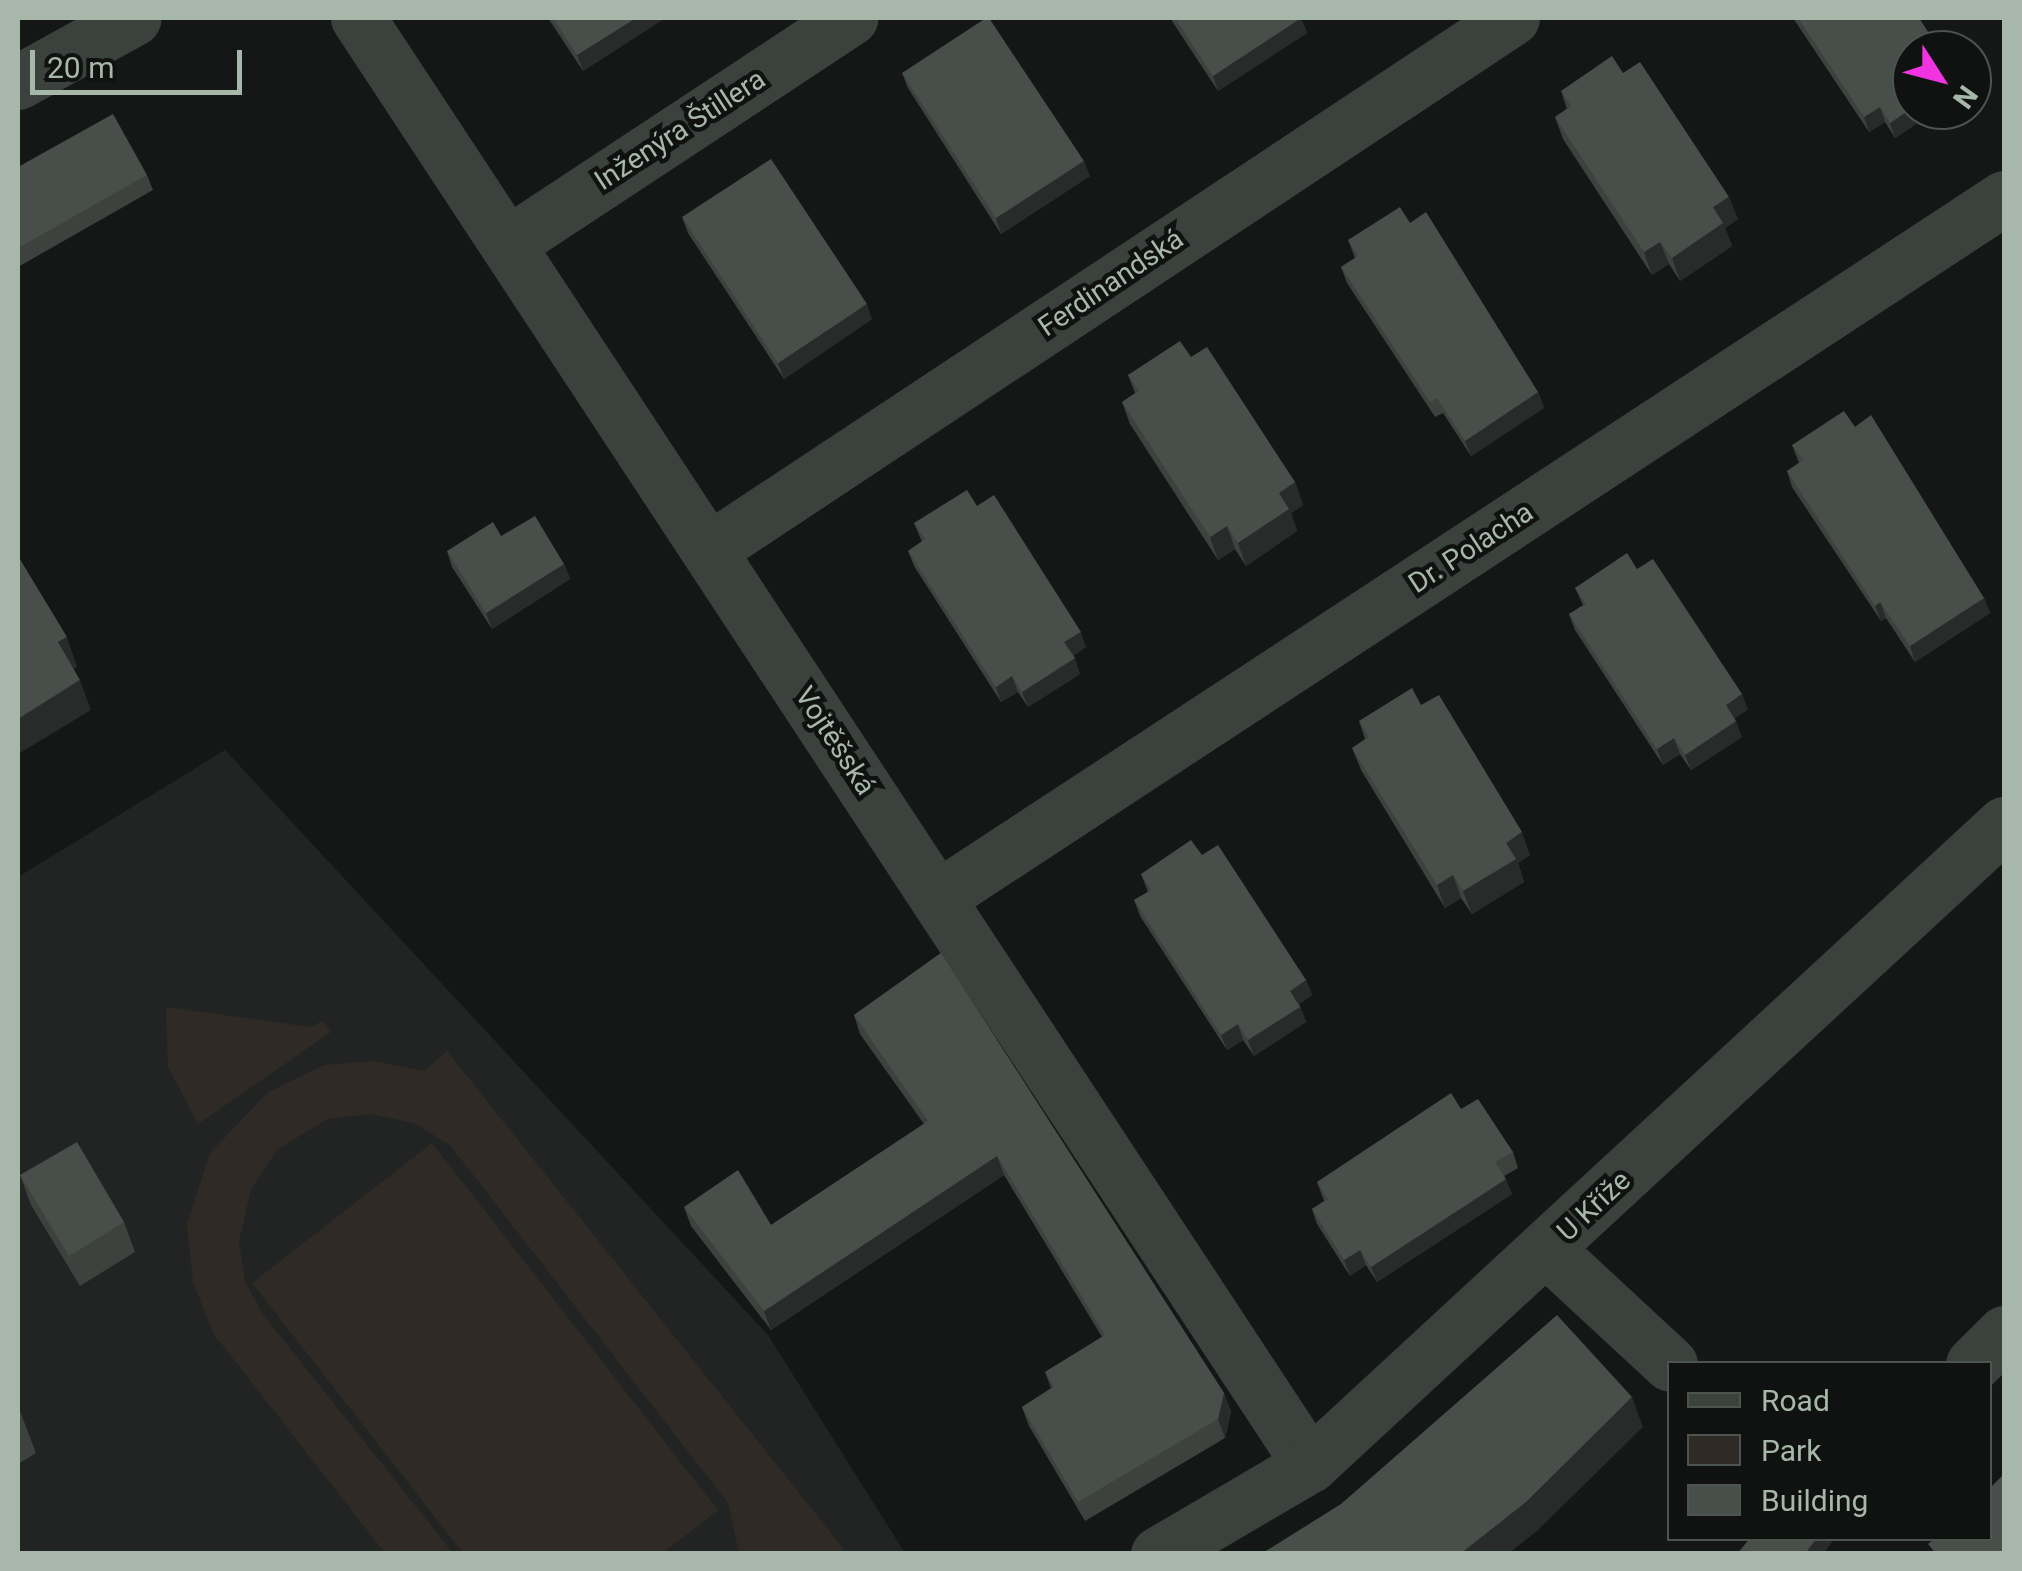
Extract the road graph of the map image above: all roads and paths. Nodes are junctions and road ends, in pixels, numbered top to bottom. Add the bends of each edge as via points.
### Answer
1 (134, 18) edge
2 (358, 18) edge
3 (850, 18) edge
4 (1512, 18) edge
5 (18, 82) edge
6 (2004, 198) edge
7 (509, 243) junction
8 (710, 549) junction
9 (2004, 824) edge
10 (938, 898) junction
11 (1546, 1250) junction
12 (2004, 1334) edge
13 (1667, 1361) edge
14 (1975, 1361) edge
15 (1310, 1465) junction
16 (1158, 1554) edge

1 - 5 street
2 - 7 street, Vojtěšská
3 - 7 street, Inženýra Štillera
4 - 8 street, Ferdinandská
6 - 10 street, Dr. Polacha
7 - 8 street, Vojtěšská
8 - 10 street, Vojtěšská
9 - 11 street, U Kříže
10 - 15 street, Vojtěšská
11 - 13 street
11 - 15 street, U Kříže
12 - 14 street
15 - 16 street, U Kříže

